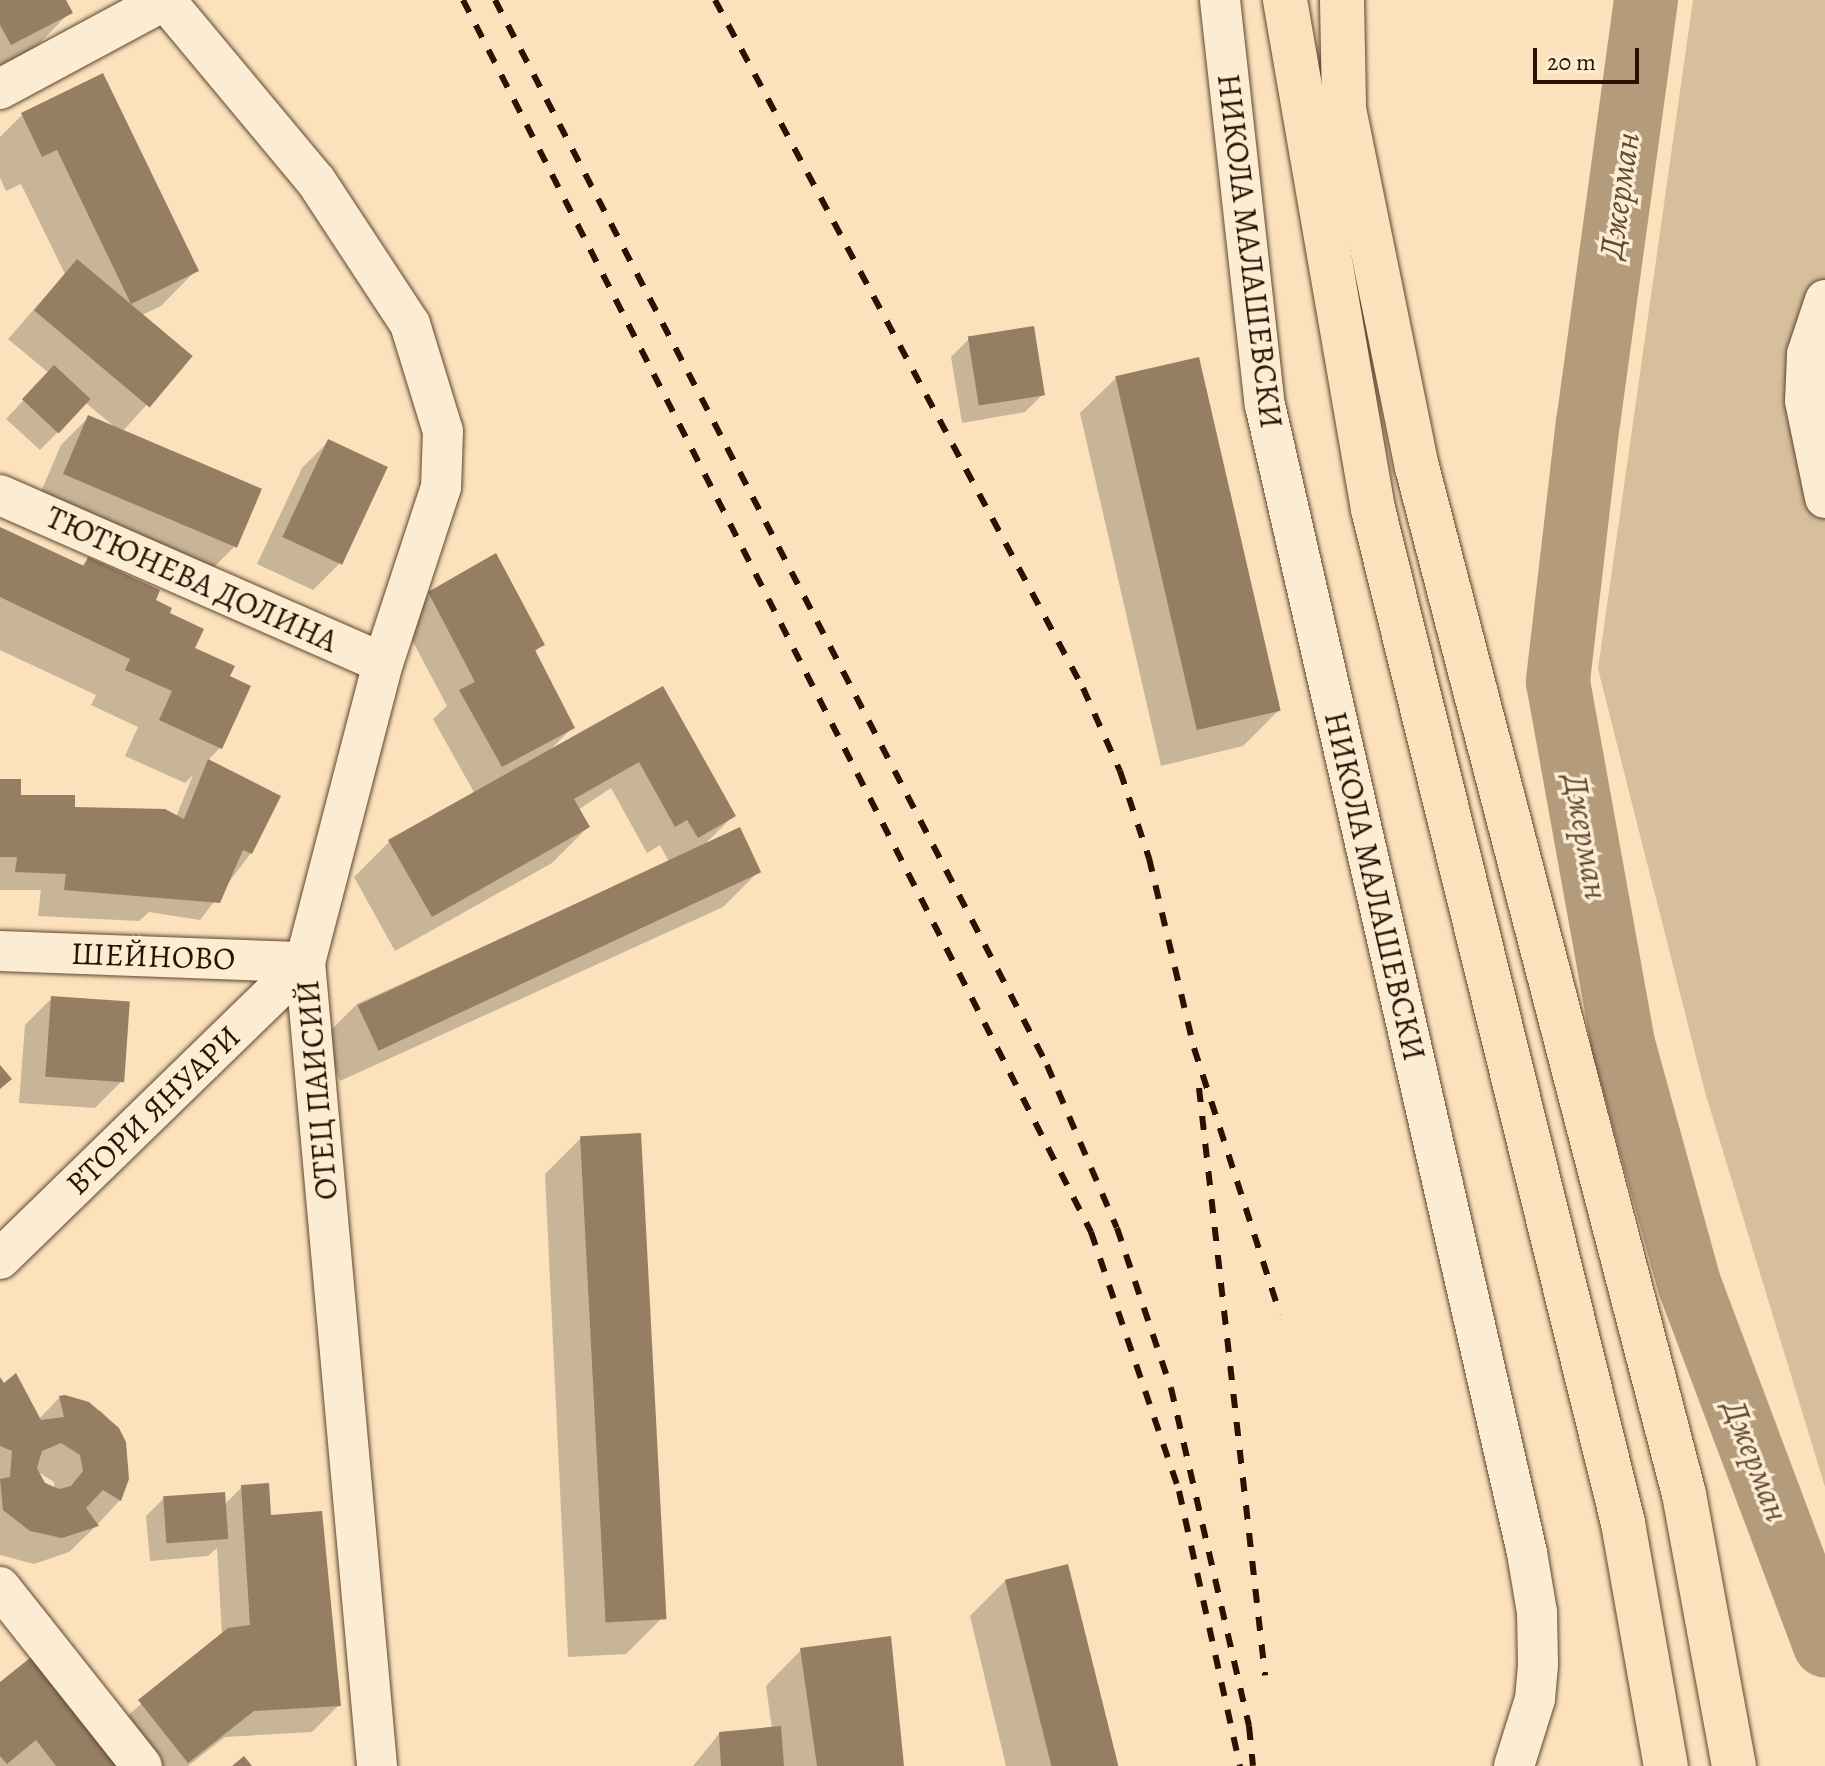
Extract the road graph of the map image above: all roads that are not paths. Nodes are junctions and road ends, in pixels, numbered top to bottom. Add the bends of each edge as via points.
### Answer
1 (165, 0) edge
2 (1220, 0) edge
3 (1285, 0) edge
4 (1342, 0) edge
5 (0, 89) edge
6 (1825, 300) edge
7 (0, 495) edge
8 (1825, 498) edge
9 (383, 663) junction
10 (0, 951) edge
11 (305, 962) junction
12 (0, 1259) edge
13 (0, 1587) edge
14 (142, 1766) edge
15 (377, 1766) edge
16 (1514, 1766) edge
17 (1666, 1766) edge
18 (1734, 1766) edge

1 - 5 street
1 - 9 street, ОТЕЦ ПАИСИЙ via 316,181 410,324 443,431 441,487
2 - 16 street, НИКОЛА МАЛАШЕВСКИ via 1265,405 1537,1612 1535,1699
3 - 17 main road via 1373,509 1623,1523
4 - 18 main road via 1344,109 1417,467 1684,1494
6 - 8 street via 1807,354 1805,401
7 - 9 street, ТЮТЮНЕВА ДОЛИНА
9 - 11 street, ОТЕЦ ПАИСИЙ
10 - 11 street, ШЕЙНОВО
11 - 12 street, ВТОРИ ЯНУАРИ
11 - 15 street, ОТЕЦ ПАИСИЙ
13 - 14 street

